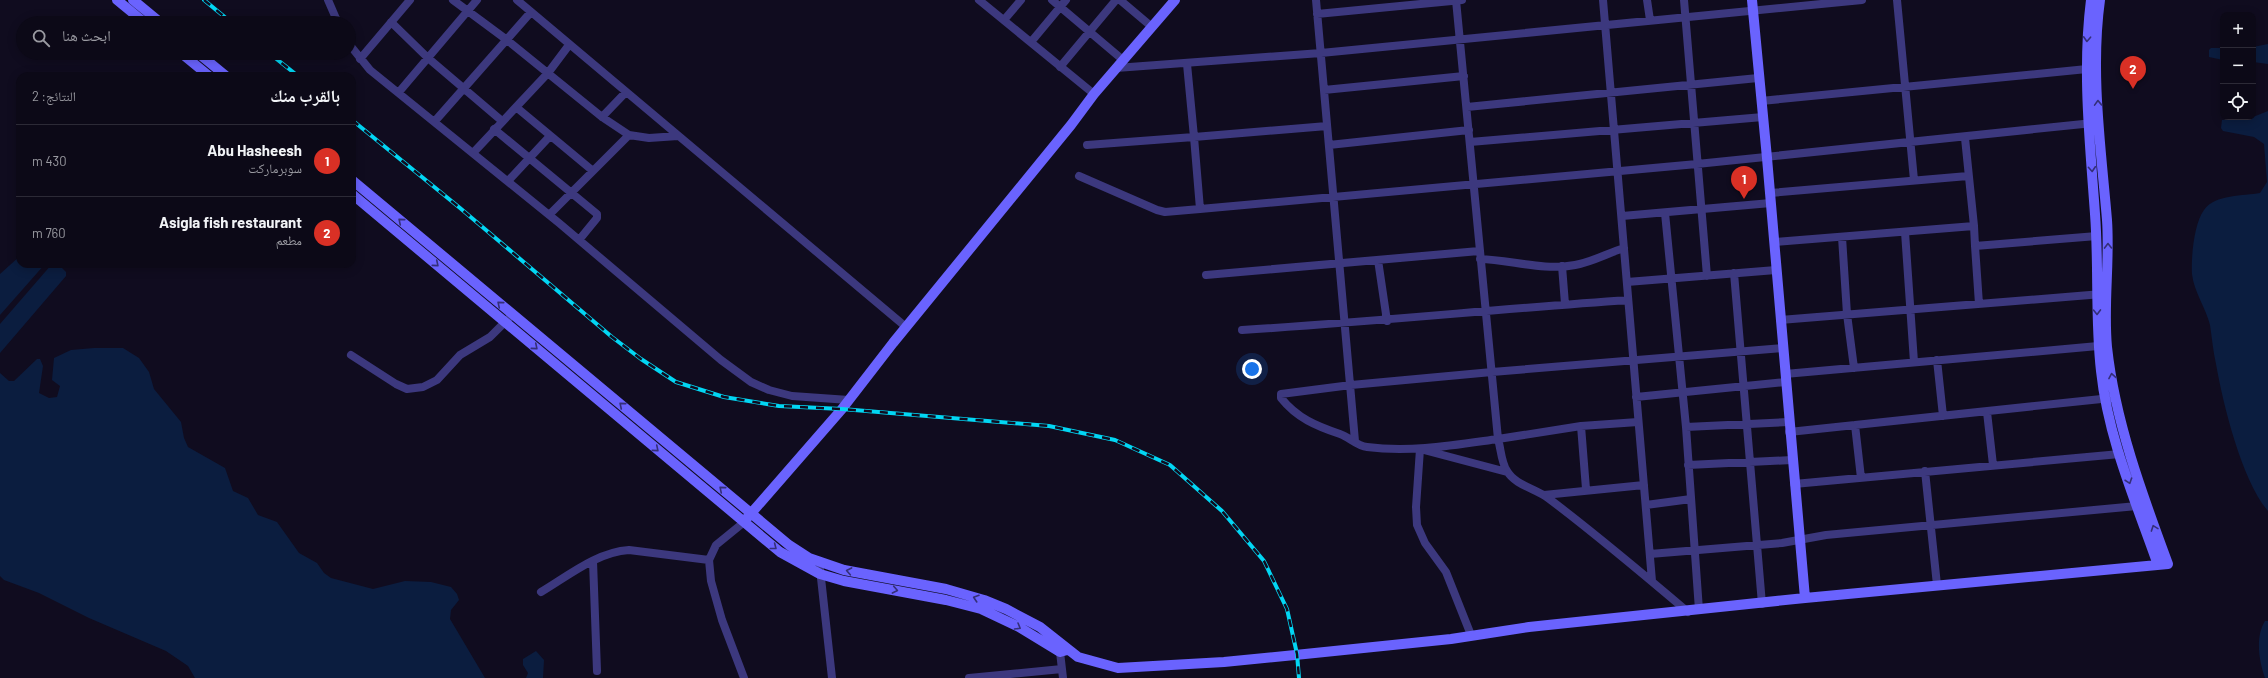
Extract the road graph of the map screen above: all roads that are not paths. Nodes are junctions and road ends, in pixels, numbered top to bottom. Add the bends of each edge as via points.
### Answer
1 (117, 0) edge
2 (133, 0) edge
3 (328, 0) edge
4 (410, 0) edge
5 (453, 0) edge
6 (477, 0) edge
7 (517, 0) edge
8 (981, 0) edge
9 (1021, 0) edge
10 (1052, 0) edge
11 (1066, 0) edge
12 (1116, 0) edge
13 (1120, 0) edge
14 (1175, 0) edge
15 (1316, 0) edge
16 (1458, 0) edge
17 (1603, 0) edge
18 (1647, 0) edge
19 (1684, 0) edge
20 (1862, 0) edge
21 (1897, 0) edge
22 (2095, 1) edge
23 (1752, 5) edge
24 (1060, 7) junction
25 (467, 12) junction
26 (532, 12) junction
27 (1317, 14) junction
28 (136, 16) edge
29 (152, 16) edge
30 (335, 16) edge
31 (1685, 17) junction
32 (1004, 20) junction
33 (1650, 20) junction
34 (391, 22) junction
35 (1606, 25) junction
36 (1152, 26) junction
37 (1090, 32) junction
38 (1460, 39) junction
39 (507, 40) junction
40 (1031, 42) junction
41 (569, 45) junction
42 (1321, 53) junction
43 (356, 54) edge
44 (428, 58) junction
45 (360, 59) junction
46 (190, 60) edge
47 (207, 60) edge
48 (1119, 64) junction
49 (1188, 64) junction
50 (1060, 67) junction
51 (2086, 69) junction
52 (204, 72) edge
53 (221, 72) edge
54 (548, 73) junction
55 (1464, 76) junction
56 (1758, 78) junction
57 (1691, 85) junction
58 (1905, 86) junction
59 (464, 88) junction
60 (1324, 90) junction
61 (399, 92) junction
62 (626, 92) junction
63 (1611, 93) junction
64 (1094, 94) junction
65 (1761, 101) junction
66 (516, 107) junction
67 (1467, 107) junction
68 (1763, 116) junction
69 (602, 117) junction
70 (435, 121) junction
71 (502, 121) junction
72 (1694, 122) junction
73 (2093, 123) junction
74 (1327, 126) junction
75 (494, 129) junction
76 (1614, 129) junction
77 (1469, 130) junction
78 (629, 135) junction
79 (550, 136) junction
80 (678, 136) junction
81 (1194, 137) junction
82 (1964, 138) junction
83 (1470, 142) junction
84 (1912, 143) junction
85 (1087, 145) dead end
86 (1329, 145) junction
87 (473, 152) junction
88 (529, 158) junction
89 (1767, 158) junction
90 (1698, 164) junction
91 (592, 171) junction
92 (1618, 171) junction
93 (1079, 176) dead end
94 (1968, 176) junction
95 (1914, 180) junction
96 (508, 181) junction
97 (356, 184) edge
98 (1474, 184) junction
99 (571, 192) junction
100 (1770, 192) junction
101 (356, 197) edge
102 (1335, 198) junction
103 (1771, 203) junction
104 (1200, 209) junction
105 (1702, 209) junction
106 (1666, 213) junction
107 (549, 215) junction
108 (1622, 216) junction
109 (1974, 226) junction
110 (1905, 232) junction
111 (2097, 236) junction
112 (1842, 237) junction
113 (579, 240) junction
114 (1774, 242) junction
115 (1975, 246) junction
116 (1624, 248) junction
117 (1480, 255) junction
118 (1378, 260) junction
119 (1340, 264) junction
120 (1562, 266) junction
121 (1776, 270) junction
122 (1734, 273) junction
123 (1206, 276) dead end
124 (1707, 276) junction
125 (1671, 279) junction
126 (1627, 282) junction
127 (2102, 294) junction
128 (1628, 300) junction
129 (1565, 304) junction
130 (1979, 304) junction
131 (1910, 309) junction
132 (1485, 310) junction
133 (1847, 314) junction
134 (509, 318) junction
135 (1387, 320) junction
136 (1780, 320) junction
137 (1346, 323) junction
138 (906, 327) junction
139 (1242, 330) dead end
140 (2098, 346) junction
141 (1783, 348) junction
142 (1740, 351) junction
143 (351, 355) dead end
144 (1679, 357) junction
145 (1632, 360) junction
146 (1937, 360) junction
147 (1914, 362) junction
148 (1854, 368) junction
149 (1492, 372) junction
150 (1785, 378) junction
151 (1351, 385) junction
152 (1743, 387) junction
153 (1682, 392) junction
154 (1636, 396) junction
155 (2110, 398) junction
156 (849, 400) junction
157 (1987, 412) junction
158 (1943, 416) junction
159 (1638, 422) junction
160 (1746, 424) junction
161 (1581, 426) junction
162 (1855, 426) junction
163 (1686, 427) junction
164 (1789, 427) junction
165 (1498, 439) junction
166 (1355, 441) junction
167 (1420, 449) junction
168 (2120, 454) junction
169 (1792, 460) junction
170 (1750, 462) junction
171 (1688, 465) junction
172 (1993, 465) junction
173 (1925, 471) junction
174 (1507, 472) junction
175 (1861, 478) junction
176 (1794, 484) junction
177 (1644, 485) junction
178 (1586, 489) junction
179 (1544, 495) junction
180 (1691, 500) junction
181 (1646, 505) junction
182 (2137, 506) junction
183 (752, 514) junction
184 (743, 522) junction
185 (1931, 526) junction
186 (1800, 540) junction
187 (1756, 545) junction
188 (1695, 551) junction
189 (1650, 554) junction
190 (709, 560) junction
191 (593, 561) junction
192 (820, 563) junction
193 (2163, 565) junction
194 (820, 574) junction
195 (1652, 581) junction
196 (1937, 585) junction
197 (541, 592) dead end
198 (1805, 598) junction
199 (1762, 604) junction
200 (1699, 610) junction
201 (1688, 612) junction
202 (1471, 635) junction
203 (1064, 651) junction
204 (1062, 669) junction
205 (597, 671) dead end
206 (744, 678) edge
207 (832, 678) edge
208 (969, 678) edge
209 (1063, 678) edge

1 - 28 street
2 - 29 street
3 - 30 street
4 - 34 street
5 - 25 street
6 - 25 street
7 - 26 street
8 - 32 street
9 - 32 street
10 - 24 street
11 - 24 street
12 - 37 street
13 - 36 street
14 - 36 street
15 - 27 street
16 - 27 street
16 - 38 street
17 - 35 street
18 - 33 street
19 - 31 street
20 - 23 street
21 - 58 street
22 -> 51 street
73 -> 22 street via 2096,69
23 - 31 street
23 - 56 street
24 - 37 street
24 - 40 street
25 - 39 street
25 - 44 street
26 - 39 street
26 - 41 street
27 - 42 street
31 - 33 street
31 - 57 street
32 - 40 street
33 - 35 street
34 - 44 street
34 - 45 street
35 - 38 street
35 - 63 street
36 - 48 street
37 - 48 street
37 - 50 street
38 - 42 street
38 - 55 street
39 - 54 street
39 - 59 street
40 - 50 street
41 - 54 street
41 - 62 street
42 - 49 street
42 - 60 street
43 - 45 street
44 - 59 street
44 - 61 street
45 - 61 street
46 - 52 street
47 - 53 street
48 - 49 street
48 - 64 street
49 - 81 street
50 - 64 street
51 - 58 street
51 - 73 street
54 - 66 street
54 - 69 street
55 - 60 street
55 - 67 street
56 - 57 street
56 - 65 street
57 - 63 street
57 - 72 street
58 - 65 street
58 - 84 street
59 - 70 street
59 - 71 street
60 - 74 street
61 - 70 street
62 - 69 street
62 - 80 street
63 - 67 street
63 - 76 street
64 - 138 street
65 - 68 street
66 - 71 street
66 - 79 street
67 - 77 street
68 - 72 street
68 - 89 street
69 - 78 street
70 - 87 street
71 - 75 street
72 - 76 street
72 - 90 street
73 - 82 street
73 -> 111 street
127 -> 73 street via 2108,238
74 - 81 street
74 - 86 street
75 - 87 street
75 - 88 street
76 - 83 street
76 - 92 street
77 - 83 street
77 - 86 street
78 - 80 street via 649,138
78 - 91 street
79 - 88 street
79 - 91 street
80 - 138 street
81 - 85 street
81 - 104 street
82 - 84 street
82 - 94 street
83 - 98 street
84 - 89 street
84 - 95 street
86 - 102 street
87 - 96 street
88 - 96 street
88 - 99 street
89 - 90 street
89 - 100 street
90 - 92 street
90 - 105 street
91 - 99 street
92 - 98 street
92 - 108 street
93 - 104 street via 1157,210 1165,212
94 - 95 street
94 - 109 street
95 - 100 street
96 - 107 street
134 -> 97 street
98 - 102 street
98 - 117 street
99 - 107 street
99 - 113 street via 597,214 597,218
100 - 103 street
101 -> 134 street
102 - 104 street
102 - 119 street
103 - 105 street
103 - 114 street
105 - 106 street
105 - 124 street
106 - 108 street
106 - 125 street
107 - 113 street
108 - 116 street
109 - 110 street
109 - 115 street
110 - 112 street
110 - 131 street
111 - 115 street
111 - 127 street
112 - 114 street
112 - 133 street
113 - 156 street via 721,360 751,382 792,396
114 - 121 street
115 - 130 street
116 - 120 street via 1582,263
116 - 126 street
117 - 118 street
117 - 120 street
117 - 132 street
118 - 119 street
118 - 135 street
119 - 123 street
119 - 137 street
120 - 129 street
121 - 122 street
121 - 136 street
122 - 124 street
122 - 142 street
124 - 125 street
125 - 126 street
125 - 144 street
126 - 128 street
127 - 130 street
127 -> 140 street
155 -> 127 street
128 - 129 street
128 - 145 street
129 - 132 street
130 - 131 street
131 - 133 street
131 - 147 street
132 - 135 street
132 - 149 street
133 - 136 street
133 - 148 street
134 - 143 street via 485,340 460,355 437,380 423,387 407,388 396,384
183 -> 134 street
134 -> 184 street
135 - 137 street
136 - 141 street
137 - 139 street
137 - 151 street
138 - 156 street
140 - 146 street
140 - 155 street
141 - 142 street
141 - 150 street
142 - 144 street
142 - 152 street
144 - 145 street
144 - 153 street
145 - 149 street
145 - 154 street
146 - 147 street
146 - 158 street
147 - 148 street
148 - 150 street
149 - 151 street
149 - 165 street
150 - 152 street
150 - 164 street
151 - 166 street
151 - 166 street via 1285,392 1280,396 1295,413 1310,423
152 - 153 street
152 - 160 street
153 - 154 street
153 - 163 street
154 - 159 street
155 - 157 street
155 - 168 street
193 -> 155 street
156 - 183 street
157 - 158 street
157 - 172 street
158 - 162 street
159 - 161 street
159 - 177 street
160 - 163 street
160 - 164 street
160 - 170 street
161 - 165 street
161 - 178 street
162 - 164 street
162 - 175 street
163 - 171 street
164 - 169 street
165 - 167 street
165 - 174 street
166 - 167 street via 1366,447
167 - 174 street
167 - 202 street via 1417,524 1425,543 1446,572
168 - 172 street
168 -> 182 street
169 - 170 street
169 - 176 street
170 - 171 street
170 - 187 street
171 - 180 street
172 - 173 street
173 - 175 street
173 - 185 street
174 - 179 street
175 - 176 street
176 - 186 street
177 - 178 street
177 - 181 street
178 - 179 street
179 - 195 street
180 - 181 street
180 - 188 street
181 - 189 street
182 - 185 street
182 - 193 street
183 - 184 street
183 - 192 street via 789,545
184 - 190 street via 716,545
184 -> 194 street via 780,552
185 - 186 street via 1826,535
185 - 196 street
186 - 187 street
186 - 198 street
187 - 188 street
187 - 199 street
188 - 189 street
188 - 200 street
189 - 195 street
190 - 191 street via 617,550
190 - 206 street via 711,581 722,620
191 - 197 street
191 - 205 street
192 - 194 street
203 -> 192 street via 1040,627 1006,608 984,600 946,589 844,570
193 - 196 street
194 -> 203 street via 965,604 1000,617
194 - 207 street
195 - 201 street
196 - 198 street
198 - 199 street
199 - 200 street
200 - 201 street
201 - 202 street
202 - 203 street via 1224,662 1118,668 1090,662
203 - 204 street
204 - 208 street
204 - 209 street

